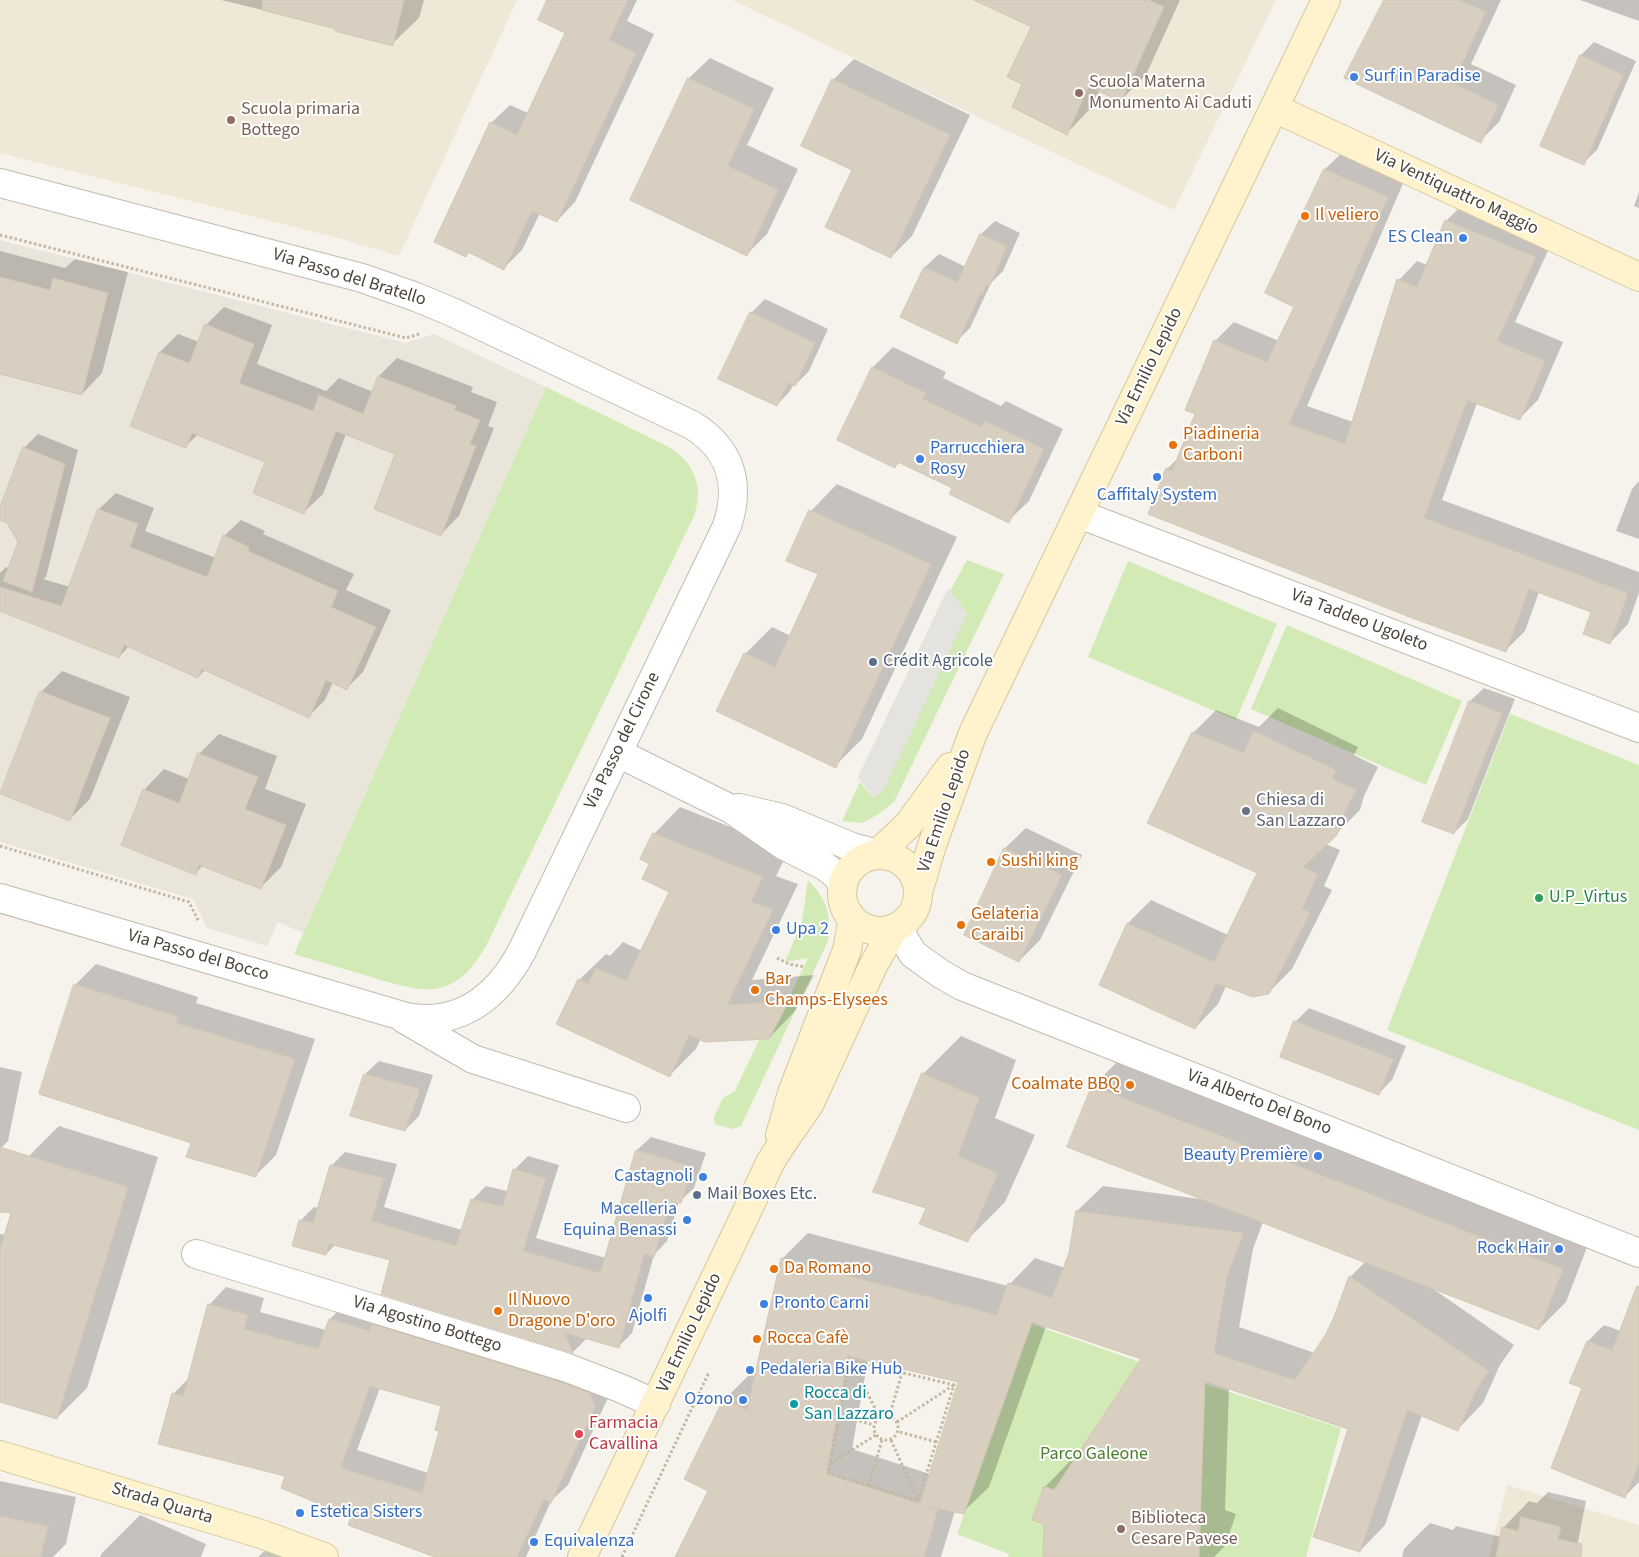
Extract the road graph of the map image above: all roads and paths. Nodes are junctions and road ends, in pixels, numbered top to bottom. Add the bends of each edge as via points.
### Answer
1 (1326, 0) edge
2 (1274, 108) junction
3 (0, 183) edge
4 (0, 235) edge
5 (1639, 277) edge
6 (425, 332) dead end
7 (726, 459) joint
8 (1079, 514) junction
9 (1639, 728) edge
10 (973, 733) junction
11 (618, 752) junction
12 (708, 796) junction
13 (0, 846) edge
14 (877, 854) junction
15 (843, 886) junction
16 (919, 889) junction
17 (0, 898) edge
18 (849, 914) junction
19 (200, 924) dead end
20 (897, 927) junction
21 (778, 958) dead end
22 (802, 965) dead end
23 (473, 1007) joint
24 (396, 1015) junction
25 (626, 1108) dead end
26 (770, 1163) junction
27 (1639, 1253) edge
28 (196, 1254) dead end
29 (850, 1360) junction
30 (902, 1373) junction
31 (954, 1385) junction
32 (656, 1404) junction
33 (840, 1416) junction
34 (889, 1417) junction
35 (880, 1418) junction
36 (896, 1422) junction
37 (874, 1425) junction
38 (900, 1432) dead end
39 (876, 1435) junction
40 (891, 1439) junction
41 (882, 1440) junction
42 (936, 1442) junction
43 (0, 1455) edge
44 (831, 1463) junction
45 (869, 1486) junction
46 (918, 1501) junction
47 (324, 1557) edge
48 (582, 1557) edge

1 - 2 main road, Via Emilio Lepido
2 - 5 main road, Via Ventiquattro Maggio
2 - 8 main road, Via Emilio Lepido
3 - 7 street, Via Passo del Bratello via 362,278 416,297 681,419 703,431
4 - 6 path via 406,338
7 - 11 street, Via Passo del Cirone via 734,487 727,526
8 - 9 street, Via Taddeo Ugoleto
8 - 10 main road, Via Emilio Lepido
10 - 14 main road, Via Emilio Lepido via 908,825
10 - 16 main road, Via Emilio Lepido
11 - 12 street
11 - 23 street, Via Passo del Cirone via 518,959 495,988
12 - 14 street
12 - 15 street via 783,845 826,866
13 - 19 path via 189,902
14 - 15 main road, Via Emilio Lepido via 855,864
14 - 16 main road, Via Emilio Lepido via 889,855 910,868
15 - 18 main road, Via Emilio Lepido via 844,904
16 - 20 main road, Via Emilio Lepido via 914,912
17 - 24 street, Via Passo del Bocco
18 - 20 main road via 861,925 876,931
18 - 26 main road, Via Emilio Lepido via 852,924 847,950 790,1098
20 - 26 main road, Via Emilio Lepido via 873,966 810,1102
20 - 27 street, Via Alberto Del Bono via 913,954 962,986
21 - 22 path via 789,964
23 - 24 street, Via Passo del Bocco via 435,1019
24 - 25 street, Via Passo del Bocco via 473,1059
26 - 32 main road, Via Emilio Lepido
28 - 32 street, Via Agostino Bottego via 565,1367
29 - 30 path
29 - 33 path
29 - 35 path
30 - 31 path
30 - 34 path
31 - 36 path
31 - 42 path
32 - 48 main road, Via Emilio Lepido
33 - 37 path
33 - 44 path
34 - 35 path
34 - 36 path
35 - 37 path
36 - 40 path via 897,1434
37 - 39 path
38 - 42 path
39 - 41 path
39 - 44 path
40 - 41 path
40 - 46 path
41 - 45 path
42 - 46 path
43 - 47 main road, Strada Quarta via 261,1534
44 - 45 path via 828,1473
45 - 46 path

